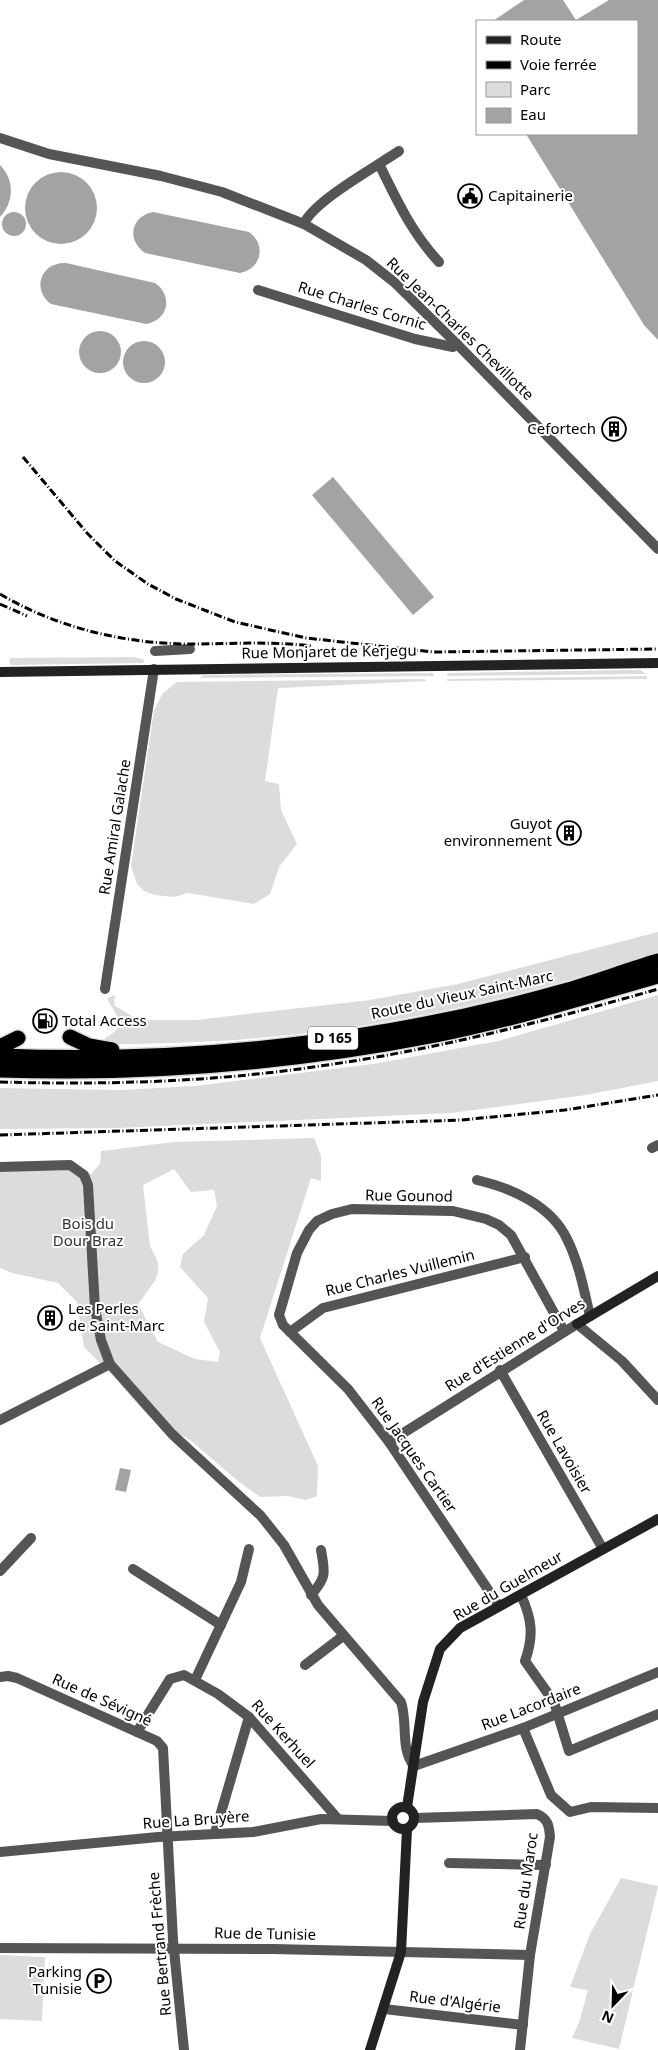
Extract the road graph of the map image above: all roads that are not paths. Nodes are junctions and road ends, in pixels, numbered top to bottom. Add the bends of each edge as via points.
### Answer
1 (0, 138) edge
2 (398, 151) dead end
3 (379, 164) junction
4 (304, 224) junction
5 (439, 262) dead end
6 (258, 290) dead end
7 (457, 344) junction
8 (658, 549) edge
9 (190, 649) dead end
10 (155, 651) dead end
11 (658, 663) edge
12 (154, 669) junction
13 (0, 672) edge
14 (658, 961) edge
15 (658, 976) edge
16 (105, 989) dead end
17 (70, 1037) dead end
18 (18, 1038) dead end
19 (0, 1047) edge
20 (0, 1056) edge
21 (145, 1056) junction
22 (0, 1070) edge
23 (0, 1167) edge
24 (477, 1180) dead end
25 (525, 1257) junction
26 (658, 1276) edge
27 (590, 1316) junction
28 (577, 1324) junction
29 (564, 1331) junction
30 (290, 1332) junction
31 (110, 1364) junction
32 (500, 1370) junction
33 (658, 1400) edge
34 (0, 1420) edge
35 (388, 1442) junction
36 (658, 1519) edge
37 (31, 1538) dead end
38 (249, 1549) dead end
39 (603, 1549) junction
40 (321, 1550) dead end
41 (133, 1569) dead end
42 (0, 1571) edge
43 (311, 1595) junction
44 (521, 1595) junction
45 (499, 1606) junction
46 (221, 1625) junction
47 (342, 1636) junction
48 (305, 1665) dead end
49 (658, 1672) edge
50 (0, 1677) edge
51 (195, 1680) junction
52 (558, 1714) junction
53 (658, 1714) edge
54 (249, 1717) junction
55 (523, 1728) junction
56 (138, 1732) junction
57 (414, 1766) junction
58 (407, 1807) junction
59 (658, 1808) edge
60 (415, 1818) junction
61 (338, 1819) junction
62 (392, 1821) junction
63 (407, 1829) junction
64 (214, 1833) junction
65 (167, 1836) junction
66 (0, 1852) edge
67 (449, 1863) dead end
68 (546, 1865) junction
69 (0, 1948) edge
70 (175, 1948) junction
71 (401, 1952) junction
72 (530, 1955) junction
73 (384, 2009) junction
74 (523, 2025) junction
75 (184, 2050) edge
76 (370, 2050) edge
77 (520, 2050) edge

1 - 4 street, Rue Jean-Charles Chevillotte via 49,154 206,187
2 - 3 street
3 - 4 street via 307,215
3 - 5 street via 404,216
4 - 7 street, Rue Jean-Charles Chevillotte via 366,260 394,282
6 - 7 street, Rue Charles Cornic via 415,339 453,347
7 - 8 street, Rue Jean-Charles Chevillotte
9 - 10 street
11 - 12 street, Rue Monjaret de Kerjegu
12 - 13 street, Rue Monjaret de Kerjegu
12 - 16 street, Rue Amiral Galache
14 - 21 highway, Route du Vieux Saint-Marc / D 165 via 568,990 417,1025 284,1045
15 - 22 highway, Route du Vieux Saint-Marc / D 165 via 566,1003 446,1032 306,1056 146,1070
17 - 21 highway via 89,1046
18 - 19 highway
20 - 21 highway, Route du Vieux Saint-Marc / D 165
23 - 31 street via 70,1165 84,1175 88,1185 95,1308
24 - 27 street via 499,1185 523,1196 550,1216 566,1236 575,1258
25 - 29 street, Rue Gounod
25 - 30 street, Rue Charles Vuillemin via 323,1308
25 - 30 street, Rue Gounod via 511,1235 499,1225 468,1213 352,1209 332,1214 317,1221 297,1254 279,1315
26 - 27 street, Rue d'Estienne d'Orves
27 - 28 street, Rue d'Estienne d'Orves
28 - 29 street, Rue d'Estienne d'Orves
28 - 33 street via 622,1361
29 - 32 street, Rue d'Estienne d'Orves
30 - 35 street, Rue Jacques Cartier via 348,1389
31 - 34 street
31 - 43 street via 172,1434 268,1523
32 - 35 street, Rue d'Estienne d'Orves
32 - 39 street, Rue Lavoisier
35 - 45 street, Rue Jacques Cartier
36 - 39 street, Rue du Guelmeur
37 - 42 street
38 - 46 street via 241,1582
39 - 44 street, Rue du Guelmeur
40 - 43 street via 325,1573 323,1582
41 - 46 street
43 - 47 street
44 - 45 street, Rue du Guelmeur
44 - 52 street via 532,1623 525,1661 554,1702
45 - 57 street, Rue du Guelmeur via 460,1628 440,1649 423,1702
46 - 51 street
47 - 48 street
47 - 57 street via 401,1702 406,1751
49 - 52 street, Rue Lacordaire
50 - 56 street, Rue de Sévigné via 17,1678
51 - 54 street, Rue Kerhuel
51 - 56 street, Rue Kerhuel via 184,1675 170,1679
52 - 53 street via 569,1751
52 - 55 street, Rue Lacordaire
54 - 61 street, Rue Kerhuel
54 - 64 street
55 - 57 street, Rue Lacordaire
55 - 59 street via 551,1795 570,1812 591,1807
56 - 65 street, Rue de Sévigné via 157,1741 163,1748
57 - 58 street, Rue du Guelmeur
58 - 60 street
58 - 62 street via 399,1808
60 - 63 street
60 - 68 street, Rue du Maroc via 536,1814 549,1824
61 - 62 street, Rue La Bruyère
61 - 64 street, Rue La Bruyère via 321,1819 253,1832
62 - 63 street via 395,1826
63 - 71 street
64 - 65 street, Rue La Bruyère
65 - 66 street, Rue La Bruyère
65 - 70 street, Rue Bertrand Frèche
67 - 68 street
68 - 72 street, Rue du Maroc
69 - 70 street, Rue de Tunisie
70 - 71 street, Rue de Tunisie
70 - 75 street, Rue Bertrand Frèche
71 - 72 street, Rue de Tunisie
71 - 73 street
72 - 74 street, Rue du Maroc
73 - 74 street, Rue d'Algérie
73 - 76 street
74 - 77 street, Rue du Maroc

